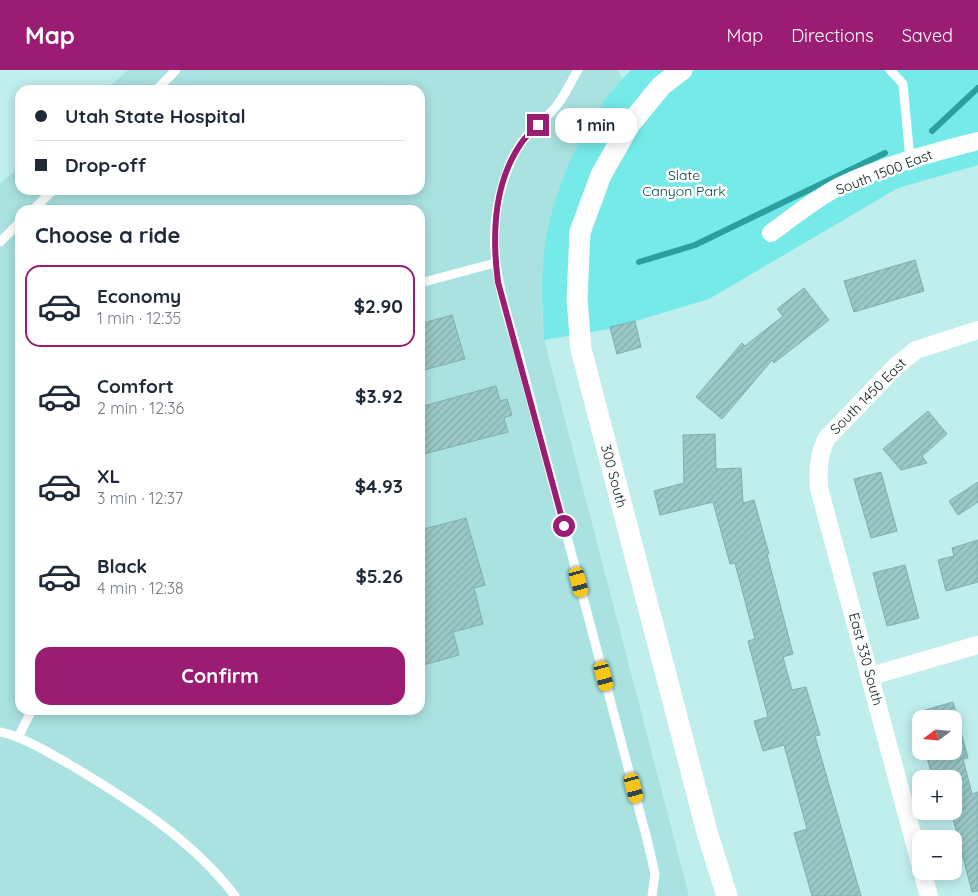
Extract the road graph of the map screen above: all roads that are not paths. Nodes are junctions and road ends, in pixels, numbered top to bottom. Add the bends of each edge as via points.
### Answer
1 (176, 70) edge
2 (578, 70) edge
3 (682, 70) edge
4 (890, 70) edge
5 (161, 85) edge
6 (978, 141) edge
7 (910, 159) junction
8 (48, 195) edge
9 (38, 205) edge
10 (15, 227) edge
11 (771, 233) dead end
12 (0, 242) edge
13 (495, 262) junction
14 (425, 282) edge
15 (978, 330) edge
16 (821, 449) joint
17 (978, 646) edge
18 (871, 676) junction
19 (29, 715) edge
20 (0, 732) edge
21 (18, 737) junction
22 (707, 832) junction
23 (912, 833) edge
24 (925, 880) edge
25 (235, 896) edge
26 (652, 896) edge
27 (717, 896) edge
28 (727, 896) edge
29 (929, 896) edge

1 - 5 lane
2 - 13 lane via 556,107 520,144 508,169 494,226
3 - 22 street, 300 South via 661,86 630,124 601,175 580,232 577,299 581,349
4 - 7 lane via 903,84
6 - 7 street, South 1500 East
7 - 11 street, South 1500 East via 840,186
8 - 9 lane
10 - 12 lane
13 - 14 lane
13 - 26 lane via 648,843 655,874
15 - 16 street, South 1450 East via 916,350 863,399 826,438
16 - 18 street, East 330 South via 819,488
17 - 18 street
18 - 23 street, East 330 South
19 - 21 lane
20 - 21 lane
21 - 25 lane via 111,789 167,828
22 - 27 street, 300 South
22 - 28 street, 300 South
24 - 29 street

